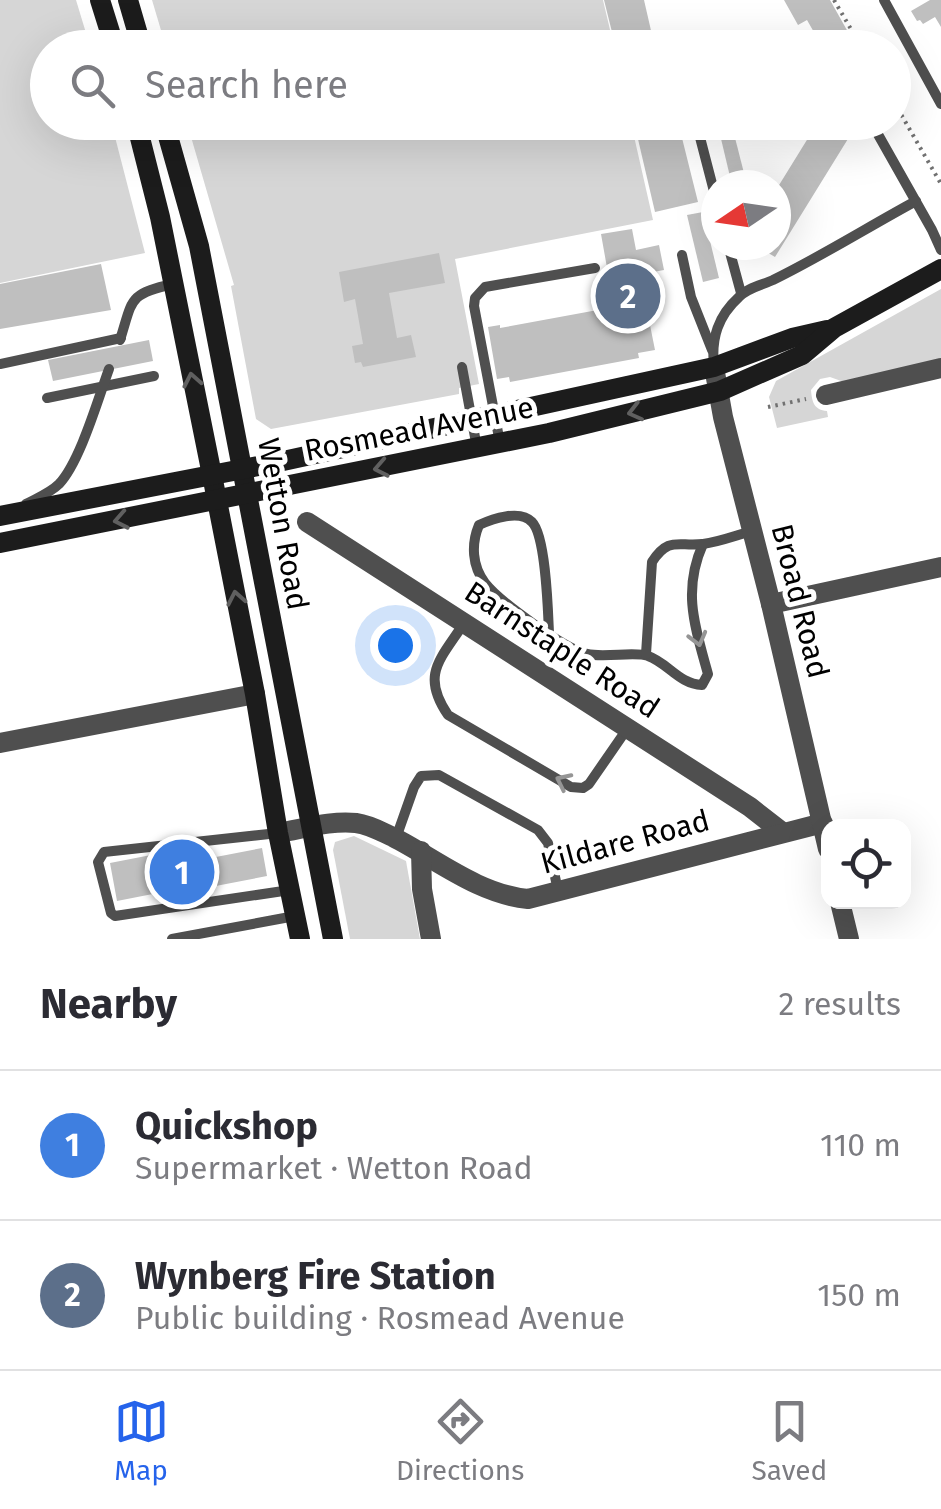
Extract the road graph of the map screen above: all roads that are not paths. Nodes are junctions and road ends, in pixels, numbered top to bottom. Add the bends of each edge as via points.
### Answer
1 (100, 0) edge
2 (128, 0) edge
3 (884, 0) edge
4 (109, 30) edge
5 (137, 30) edge
6 (900, 30) edge
7 (911, 49) edge
8 (941, 104) edge
9 (140, 140) edge
10 (169, 140) edge
11 (701, 140) edge
12 (880, 140) edge
13 (708, 170) edge
14 (916, 201) junction
15 (941, 250) edge
16 (682, 255) dead end
17 (732, 260) edge
18 (595, 268) dead end
19 (941, 269) edge
20 (173, 284) junction
21 (741, 293) junction
22 (834, 328) junction
23 (713, 359) junction
24 (0, 364) edge
25 (462, 367) dead end
26 (941, 368) edge
27 (110, 369) dead end
28 (154, 376) dead end
29 (103, 386) junction
30 (720, 392) junction
31 (826, 395) road end
32 (48, 398) dead end
33 (494, 415) junction
34 (472, 418) junction
35 (500, 444) junction
36 (477, 448) junction
37 (242, 469) junction
38 (212, 475) junction
39 (247, 495) junction
40 (216, 501) junction
41 (4, 515) edge
42 (307, 522) dead end
43 (752, 530) junction
44 (0, 543) edge
45 (702, 544) junction
46 (941, 568) edge
47 (771, 604) junction
48 (464, 623) junction
49 (549, 633) junction
50 (646, 654) junction
51 (256, 694) junction
52 (627, 728) junction
53 (0, 742) edge
54 (821, 819) edge
55 (821, 823) edge
56 (311, 827) junction
57 (782, 832) junction
58 (278, 833) junction
59 (396, 839) junction
60 (420, 851) junction
61 (290, 890) junction
62 (558, 890) junction
63 (842, 909) edge
64 (295, 916) junction
65 (172, 939) edge
66 (300, 939) edge
67 (333, 939) edge
68 (431, 939) edge
69 (849, 939) edge

1 - 4 main road
2 - 5 main road
3 - 6 lane
7 - 8 lane
9 - 20 main road, Wetton Road
10 - 37 main road, Wetton Road via 199,246
11 - 13 lane
12 - 14 lane
14 - 15 lane
14 - 21 lane
16 - 23 lane
17 - 21 lane
18 - 33 lane via 485,287 475,298
19 - 22 main road, Rosmead Avenue
20 - 24 lane via 136,296 119,342
38 -> 20 main road, Wetton Road
21 - 23 lane via 715,332
22 - 23 main road, Rosmead Avenue
22 - 30 main road, Rosmead Avenue via 802,355
23 - 30 street, Broad Road
23 - 33 main road, Rosmead Avenue
25 - 34 lane
26 - 31 street
27 - 29 lane
28 - 29 lane
29 - 32 lane
29 - 41 lane via 64,477
30 -> 35 main road, Rosmead Avenue
30 - 43 street, Broad Road
33 - 34 main road, Rosmead Avenue
33 - 35 lane
34 - 36 lane
34 - 37 main road, Rosmead Avenue
35 - 36 main road, Rosmead Avenue
36 -> 39 main road, Rosmead Avenue
37 - 38 main road, Rosmead Avenue
37 - 39 main road, Wetton Road
38 - 40 main road, Wetton Road
38 - 41 main road, Rosmead Avenue
39 - 40 main road, Rosmead Avenue
39 - 56 main road, Wetton Road
40 -> 44 main road, Rosmead Avenue
51 -> 40 main road, Wetton Road
42 - 48 street, Barnstaple Road
43 - 45 lane
43 - 47 street, Broad Road
45 - 50 lane via 670,544 652,562
45 -> 50 lane via 691,612 706,681 692,684
46 - 47 street
47 - 54 street, Broad Road
48 - 52 street, Barnstaple Road
52 -> 48 lane via 589,784 577,788 448,715 433,682
49 - 49 lane via 485,583 472,541 479,525 506,516 533,522 548,589
49 - 50 lane via 582,653
51 - 53 street
51 - 58 main road, Wetton Road
52 - 57 street, Barnstaple Road
55 - 57 street, Kildare Road
56 - 58 street, Kildare Road
56 - 59 street, Kildare Road via 345,822
56 - 67 main road, Wetton Road
57 - 62 street, Kildare Road
58 - 61 main road, Wetton Road
58 - 61 lane via 104,852 98,862 115,916
59 - 60 street, Kildare Road
59 - 62 lane via 421,776 439,775 545,836
60 - 62 street, Kildare Road via 501,895 528,898
60 - 68 street
61 - 64 main road, Wetton Road
63 - 69 street
64 - 65 lane
64 - 66 main road, Wetton Road

